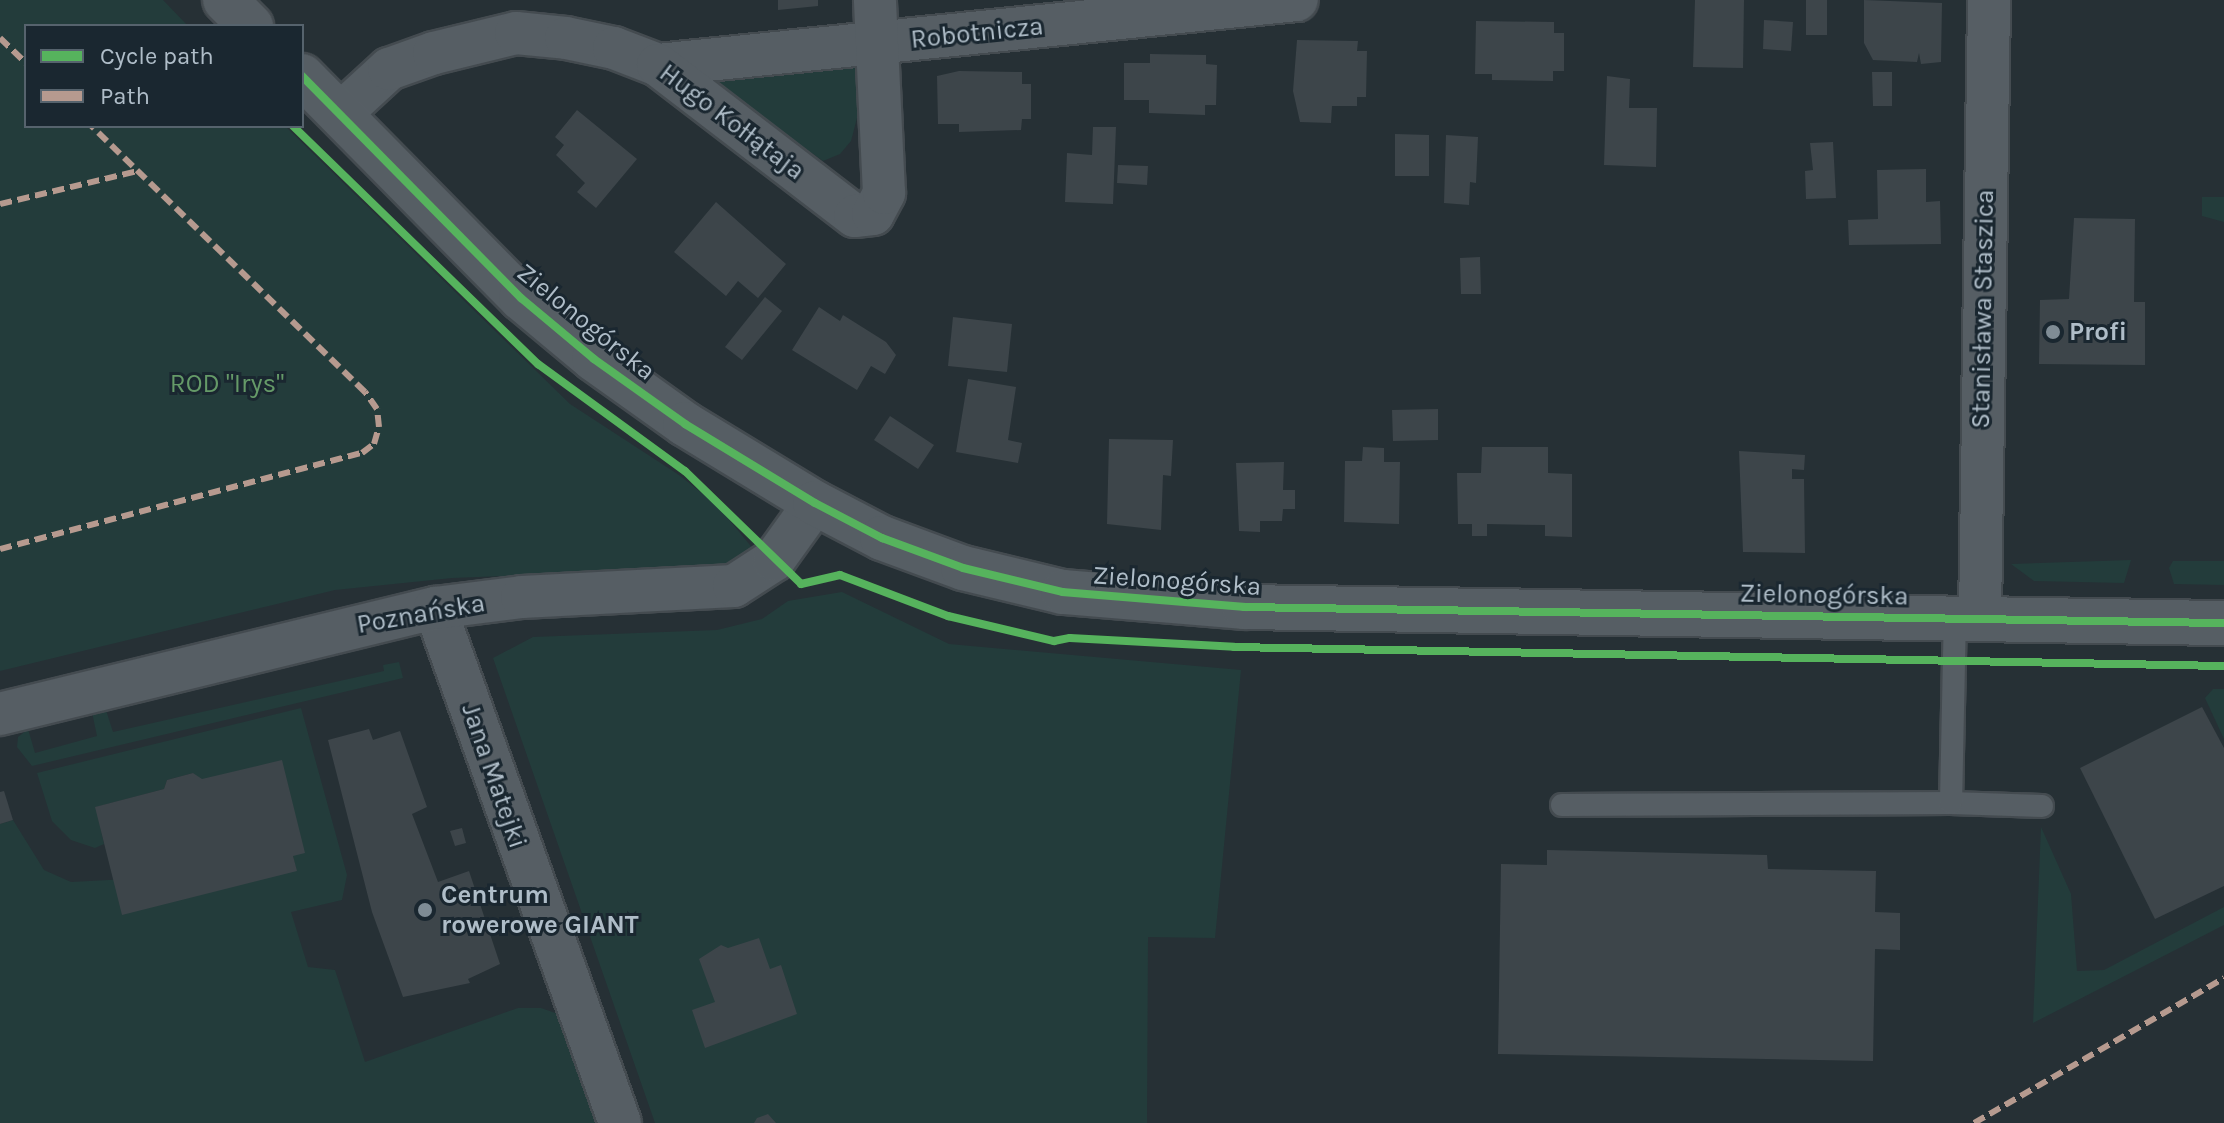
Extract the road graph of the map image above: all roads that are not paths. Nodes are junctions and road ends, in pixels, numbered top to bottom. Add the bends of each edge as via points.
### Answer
1 (225, 0) edge
2 (875, 0) edge
3 (1297, 0) edge
4 (1989, 0) edge
5 (249, 24) edge
6 (874, 43) junction
7 (658, 65) junction
8 (304, 78) edge
9 (340, 114) junction
10 (815, 503) junction
11 (435, 608) junction
12 (1967, 617) junction
13 (2224, 623) edge
14 (0, 714) edge
15 (1951, 803) junction
16 (1562, 805) dead end
17 (2042, 806) dead end
18 (620, 1123) edge

1 - 5 street
2 - 6 street, Hugo Kołłątaja
3 - 6 street, Robotnicza
4 - 12 street, Stanisława Staszica
6 - 7 street, Robotnicza
6 - 7 street, Hugo Kołłątaja via 884,193 873,214 855,216
7 - 9 street, Hugo Kołłątaja via 614,48 516,33 389,69
8 - 9 street, Zielonogórska
9 - 10 street, Zielonogórska via 521,298 594,359 685,424
10 - 11 street, Poznańska via 774,560 734,586 522,597
10 - 12 street, Zielonogórska via 882,538 963,568 1109,598 1244,607
11 - 14 street, Poznańska
11 - 18 street, Jana Matejki
12 - 13 street, Zielonogórska
12 - 15 lane
15 - 16 lane
15 - 17 lane

